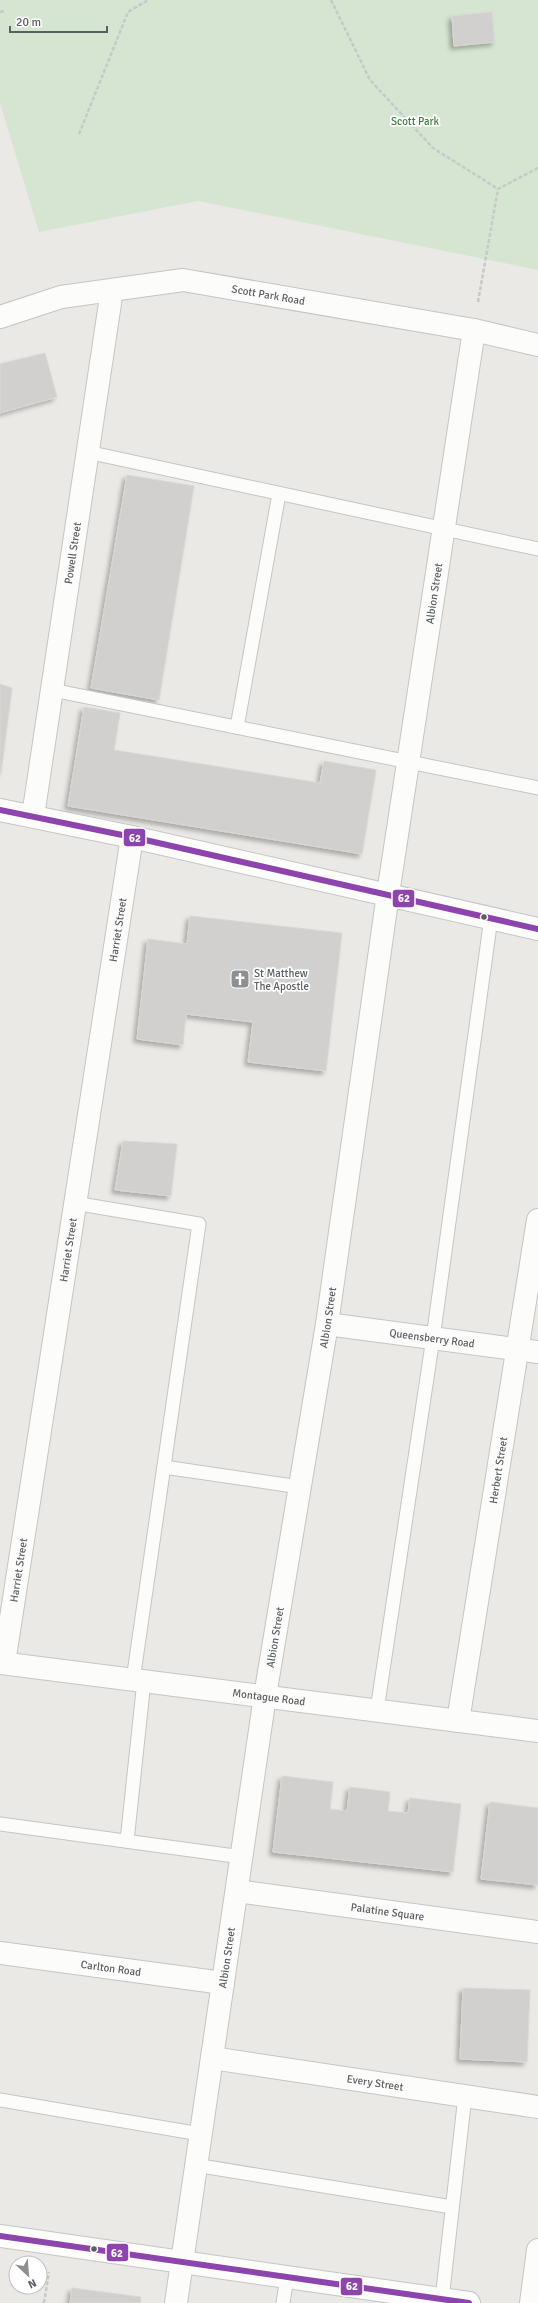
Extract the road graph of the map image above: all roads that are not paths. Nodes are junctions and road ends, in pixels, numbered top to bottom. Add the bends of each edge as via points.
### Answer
1 (112, 290) junction
2 (0, 317) edge
3 (474, 330) junction
4 (538, 345) edge
5 (87, 452) junction
6 (279, 494) junction
7 (444, 529) junction
8 (538, 549) edge
9 (52, 690) junction
10 (237, 727) junction
11 (408, 762) junction
12 (538, 788) edge
13 (0, 810) edge
14 (33, 816) junction
15 (132, 837) junction
16 (388, 894) junction
17 (491, 918) junction
18 (538, 929) edge
19 (74, 1203) junction
20 (538, 1220) edge
21 (326, 1324) junction
22 (433, 1338) junction
23 (528, 1351) edge
24 (164, 1467) junction
25 (300, 1487) junction
26 (2, 1663) edge
27 (139, 1680) junction
28 (265, 1696) junction
29 (377, 1710) junction
30 (458, 1721) junction
31 (538, 1731) edge
32 (0, 1824) edge
33 (127, 1841) junction
34 (242, 1857) junction
35 (237, 1891) junction
36 (538, 1932) edge
37 (0, 1954) edge
38 (223, 1983) junction
39 (212, 2058) junction
40 (465, 2096) junction
41 (0, 2100) edge
42 (538, 2107) edge
43 (200, 2134) junction
44 (195, 2165) junction
45 (452, 2207) junction
46 (0, 2236) edge
47 (538, 2250) edge
48 (181, 2263) junction
49 (287, 2277) junction
50 (367, 2296) edge
51 (442, 2299) junction
52 (176, 2303) edge
53 (283, 2303) edge
54 (469, 2303) edge
55 (531, 2303) edge

1 - 2 street, Scott Park Road via 61,297
1 - 3 street, Scott Park Road via 183,280
1 - 5 street, Powell Street
3 - 4 street, Scott Park Road
3 - 7 street, Albion Street
5 - 6 lane
5 - 9 street, Powell Street
6 - 7 lane
6 - 10 lane
7 - 8 lane
7 - 11 street, Albion Street
9 - 10 lane
9 - 14 street, Powell Street
10 - 11 lane
11 - 12 lane
11 - 16 street, Albion Street
13 - 14 street
14 - 15 street
15 - 16 street
15 - 19 street, Harriet Street
16 - 17 street
16 - 21 street, Albion Street
17 - 18 street
17 - 22 lane
19 - 24 lane via 199,1224
19 - 26 street, Harriet Street
20 - 23 street, Herbert Street
21 - 22 street, Queensberry Road
21 - 25 street, Albion Street
22 - 23 street, Queensberry Road
22 - 29 lane
23 - 30 street, Herbert Street
24 - 25 lane
24 - 27 lane
25 - 28 street, Albion Street
26 - 27 street, Montague Road
27 - 28 street, Montague Road
27 - 33 lane
28 - 29 street, Montague Road
28 - 34 street, Albion Street
29 - 30 street, Montague Road
30 - 31 street, Montague Road
32 - 33 lane
33 - 34 lane
34 - 35 street, Albion Street
35 - 36 street, Palatine Square
35 - 38 street, Albion Street
37 - 38 street, Carlton Road
38 - 39 street, Albion Street
39 - 40 street, Every Street
39 - 43 street, Albion Street
40 - 42 street, Every Street
40 - 45 lane
41 - 43 lane
43 - 44 street, Albion Street
44 - 45 lane
44 - 48 street, Albion Street
45 - 51 lane
46 - 48 street
47 - 55 street
48 - 49 street
48 - 52 street, Albion Street
49 - 50 street
49 - 53 lane
50 - 51 street
51 - 54 street

